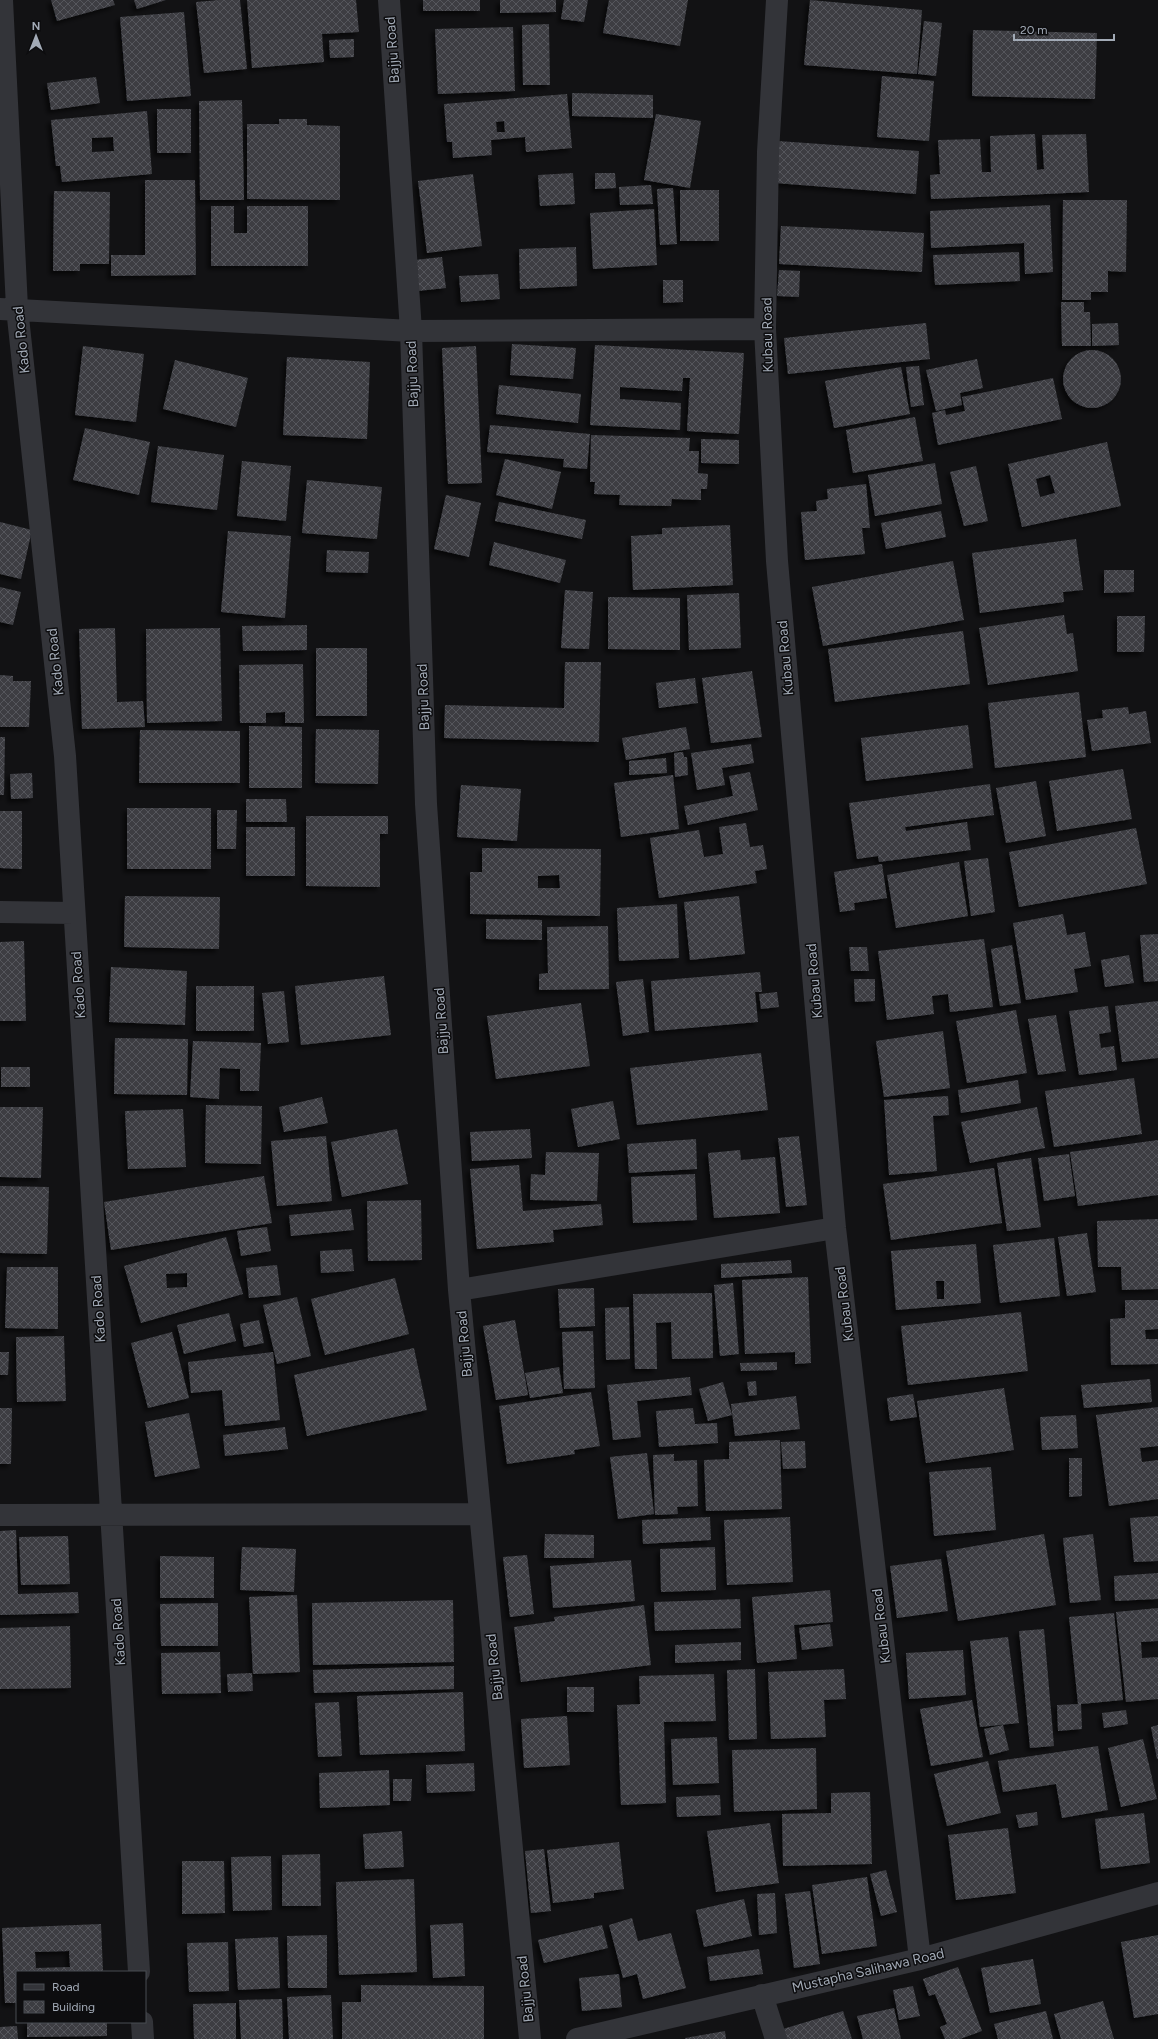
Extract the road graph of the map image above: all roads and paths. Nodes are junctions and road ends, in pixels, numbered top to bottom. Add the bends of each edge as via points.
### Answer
1 (2, 0) edge
2 (389, 0) edge
3 (777, 0) edge
4 (8, 309) edge
5 (766, 329) junction
6 (411, 331) junction
7 (0, 912) edge
8 (74, 913) junction
9 (835, 1228) junction
10 (459, 1290) junction
11 (111, 1514) junction
12 (479, 1514) junction
13 (0, 1516) edge
14 (1158, 1893) edge
15 (920, 1959) junction
16 (139, 1971) edge
17 (762, 1995) junction
18 (142, 2023) edge
19 (143, 2039) edge
20 (530, 2039) edge
21 (577, 2039) edge
22 (776, 2039) edge

1 - 4 street, Kado Road
2 - 6 street, Bajju Road
3 - 5 street, Kubau Road via 768,152
4 - 6 street
4 - 8 street, Kado Road via 66,756
5 - 6 street
5 - 9 street, Kubau Road via 777,562
6 - 10 street, Bajju Road via 426,804
7 - 8 street
8 - 11 street, Kado Road
9 - 10 street
9 - 15 street, Kubau Road
10 - 12 street, Bajju Road
11 - 12 street
11 - 13 street
11 - 16 street, Kado Road
12 - 20 street, Bajju Road
14 - 15 street, Mustapha Salihawa Road
15 - 17 street, Mustapha Salihawa Road
17 - 21 street, Mustapha Salihawa Road
17 - 22 street
18 - 19 street

